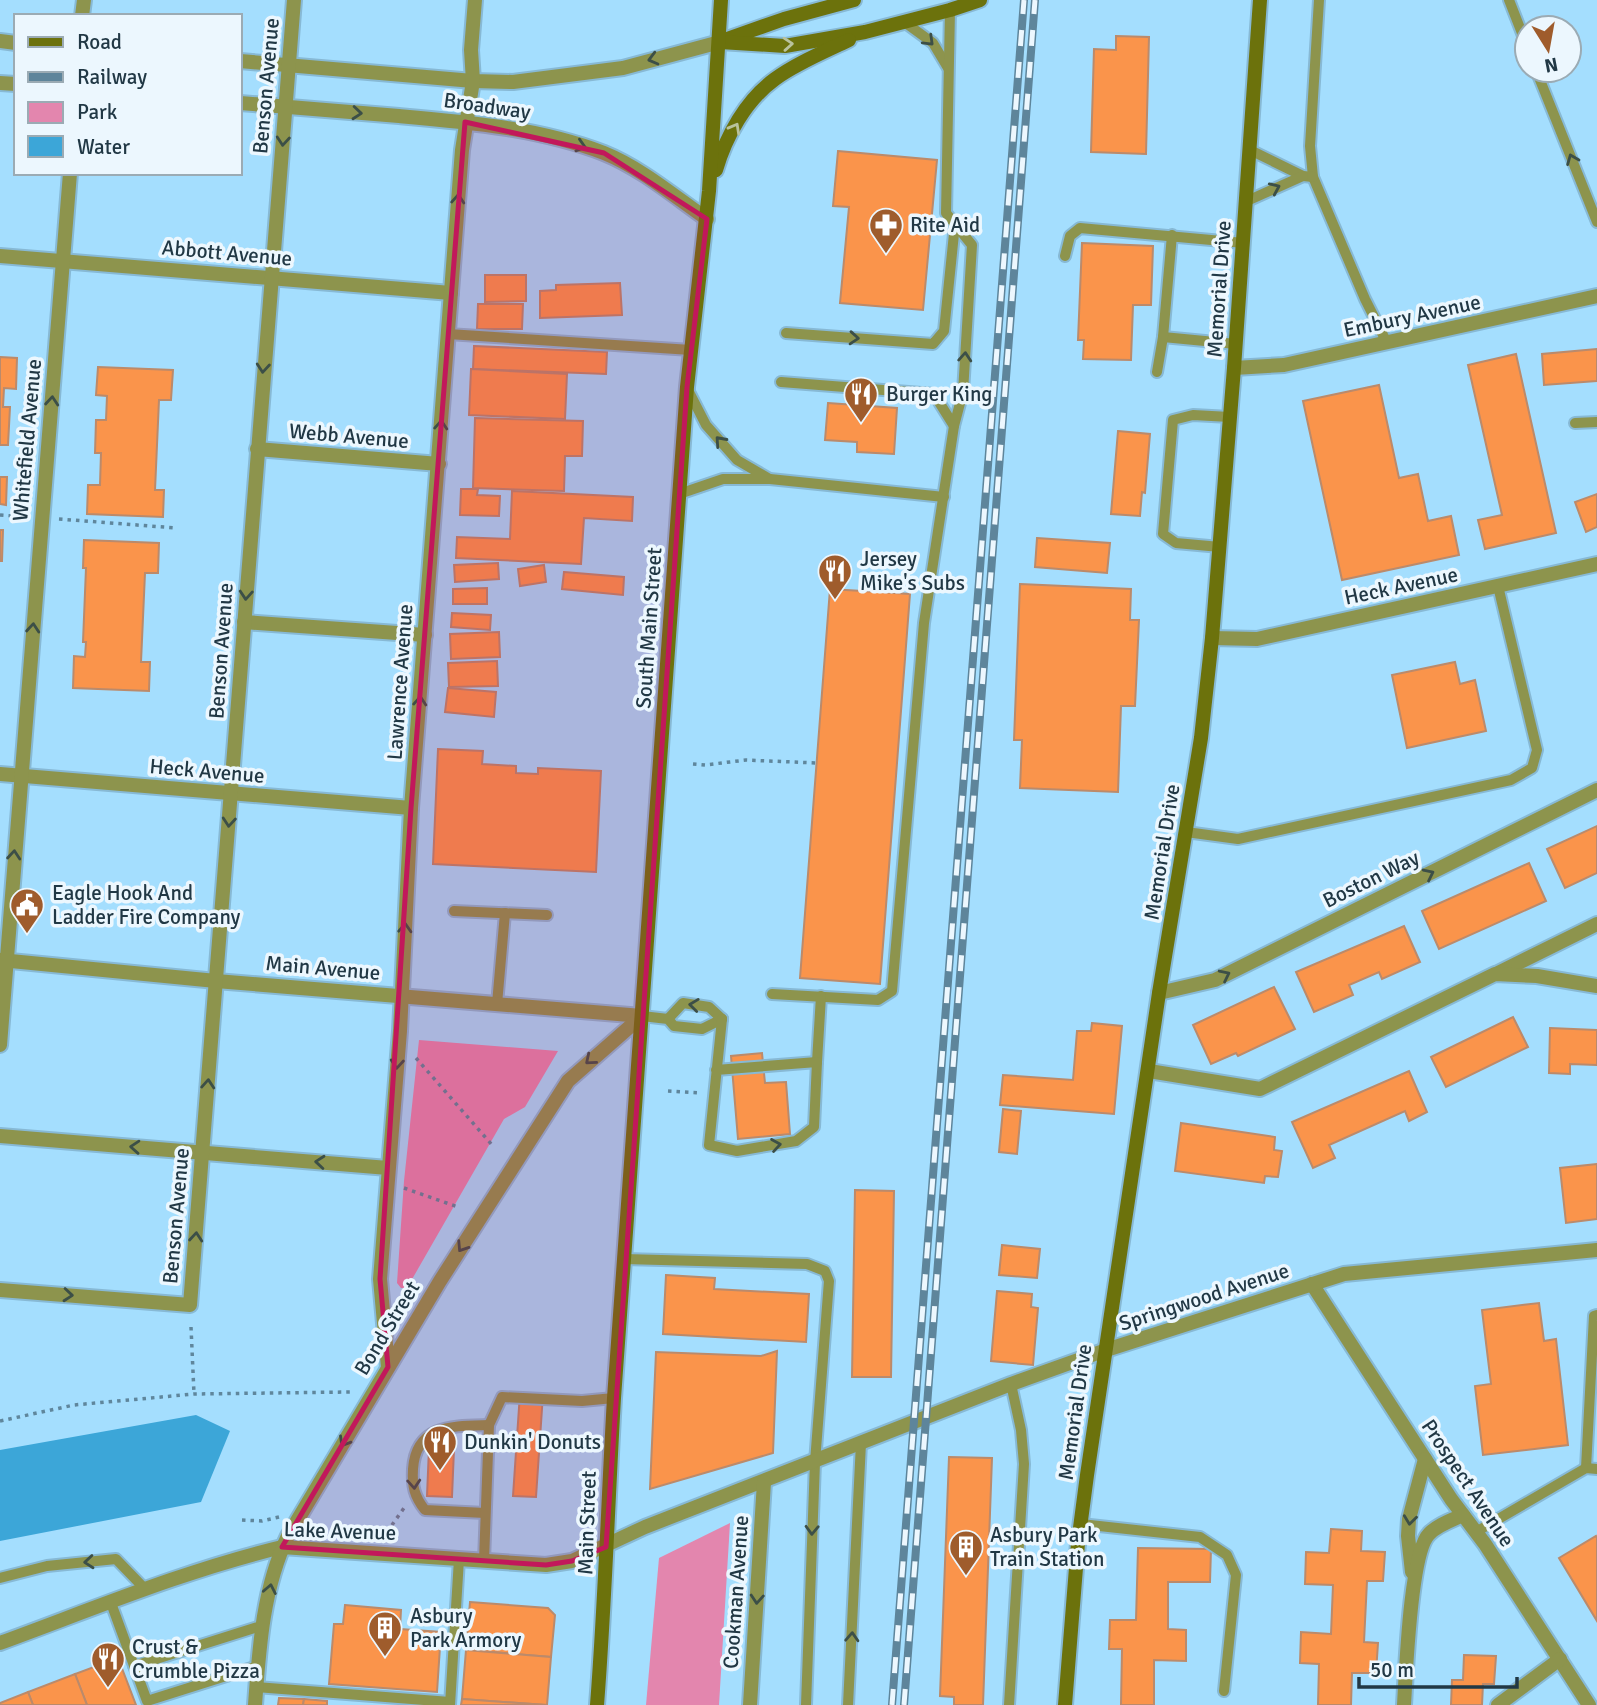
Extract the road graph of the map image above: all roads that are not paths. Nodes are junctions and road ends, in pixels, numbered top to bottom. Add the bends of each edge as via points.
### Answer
1 (294, 0) edge
2 (475, 0) edge
3 (721, 0) edge
4 (854, 0) edge
5 (980, 0) edge
6 (1260, 0) edge
7 (1319, 0) edge
8 (950, 10) junction
9 (903, 22) junction
10 (866, 32) junction
11 (719, 42) junction
12 (242, 61) edge
13 (289, 65) junction
14 (948, 68) junction
15 (473, 82) junction
16 (1542, 84) edge
17 (242, 103) edge
18 (286, 107) junction
19 (465, 122) junction
20 (1250, 150) junction
21 (69, 175) edge
22 (1308, 177) junction
23 (709, 191) junction
24 (1247, 201) junction
25 (707, 219) junction
26 (1597, 222) edge
27 (955, 224) junction
28 (1172, 235) junction
29 (1244, 243) junction
30 (0, 256) edge
31 (1065, 256) dead end
32 (63, 262) junction
33 (271, 278) junction
34 (451, 293) junction
35 (1597, 296) edge
36 (786, 333) dead end
37 (448, 334) junction
38 (1163, 337) junction
39 (1387, 343) junction
40 (1236, 344) junction
41 (691, 350) junction
42 (1234, 368) junction
43 (1157, 372) dead end
44 (781, 382) dead end
45 (687, 387) junction
46 (1230, 417) junction
47 (1597, 422) edge
48 (1575, 423) dead end
49 (954, 426) junction
50 (257, 449) junction
51 (439, 464) junction
52 (770, 480) junction
53 (679, 494) junction
54 (944, 497) junction
55 (1220, 547) junction
56 (1597, 564) edge
57 (1498, 586) junction
58 (244, 621) junction
59 (425, 635) junction
60 (1212, 638) junction
61 (0, 774) edge
62 (20, 776) junction
63 (1597, 790) edge
64 (231, 794) junction
65 (411, 808) junction
66 (1186, 832) junction
67 (454, 911) dead end
68 (505, 913) junction
69 (547, 915) dead end
70 (1597, 924) edge
71 (3, 960) edge
72 (1496, 974) junction
73 (216, 981) junction
74 (1597, 986) edge
75 (1159, 993) junction
76 (772, 994) dead end
77 (401, 996) junction
78 (821, 996) junction
79 (497, 1004) junction
80 (642, 1016) junction
81 (722, 1019) junction
82 (671, 1022) junction
83 (0, 1045) edge
84 (817, 1062) junction
85 (716, 1070) junction
86 (1149, 1071) junction
87 (0, 1136) edge
88 (203, 1152) junction
89 (388, 1175) junction
90 (1597, 1250) edge
91 (624, 1259) junction
92 (1312, 1284) junction
93 (0, 1290) edge
94 (1597, 1315) edge
95 (1106, 1350) junction
96 (388, 1367) junction
97 (1012, 1384) junction
98 (614, 1398) junction
99 (489, 1425) junction
100 (861, 1443) junction
101 (1425, 1459) junction
102 (815, 1462) junction
103 (1592, 1469) edge
104 (764, 1482) junction
105 (485, 1513) junction
106 (1463, 1515) junction
107 (1081, 1524) junction
108 (1476, 1532) junction
109 (282, 1547) junction
110 (606, 1547) junction
111 (459, 1559) junction
112 (484, 1561) junction
113 (0, 1578) edge
114 (1414, 1584) junction
115 (145, 1589) junction
116 (111, 1603) junction
117 (264, 1625) junction
118 (0, 1643) edge
119 (1560, 1659) junction
120 (134, 1666) junction
121 (258, 1666) junction
122 (256, 1687) junction
123 (1224, 1691) dead end
124 (450, 1704) edge
125 (254, 1705) edge
126 (597, 1705) edge
127 (750, 1705) edge
128 (806, 1705) edge
129 (848, 1705) edge
130 (1009, 1705) edge
131 (1065, 1705) edge
132 (1404, 1705) edge
133 (1498, 1705) edge
134 (1589, 1705) edge

1 - 13 street, Benson Avenue
2 - 15 street, Lawrence Avenue
3 - 11 main road, South Main Street
4 - 11 main road
5 - 8 main road
6 - 20 main road, Memorial Drive
7 - 22 lane
8 - 9 main road
8 - 14 lane
9 - 10 main road
9 -> 14 lane via 933,43
11 -> 10 main road via 785,46
23 -> 10 main road via 720,156 754,98 776,79
11 -> 15 street, Broadway via 623,68 513,82
11 - 23 main road, South Main Street
12 - 13 street, Broadway
13 - 15 street, Broadway
13 - 18 street, Benson Avenue
14 - 27 lane via 946,213
15 - 19 street, Lawrence Avenue
26 -> 16 lane
17 - 18 street, Broadway
18 -> 19 street, Broadway
18 -> 33 street, Benson Avenue
19 -> 25 street, Broadway via 512,128 604,153 636,169
34 -> 19 street, Lawrence Avenue
20 - 22 lane
20 - 24 main road, Memorial Drive
21 - 32 street, Whitefield Avenue
24 -> 22 lane
22 - 39 lane
23 - 25 main road, South Main Street
24 - 29 main road, Memorial Drive
25 - 41 main road, South Main Street
36 -> 27 lane via 933,344 944,331
49 -> 27 lane via 963,392 972,245
28 - 29 lane
28 - 31 lane via 1080,228 1070,236
28 - 38 lane
29 - 40 main road, Memorial Drive
30 - 32 street, Abbott Avenue
32 - 33 street, Abbott Avenue
62 -> 32 street, Whitefield Avenue
33 - 34 street, Abbott Avenue
33 -> 50 street, Benson Avenue
34 - 37 street, Lawrence Avenue
35 - 39 street, Embury Avenue
37 - 41 lane
51 -> 37 street, Lawrence Avenue
38 - 40 lane
38 - 43 lane
39 - 42 street, Embury Avenue via 1284,365
40 - 42 main road, Memorial Drive
41 - 45 main road, South Main Street
42 - 46 main road, Memorial Drive
44 - 49 lane via 934,394
52 -> 45 lane via 737,460 706,425
45 - 53 main road, South Main Street
46 - 55 main road, Memorial Drive
46 - 55 lane via 1193,415 1173,420 1166,488 1163,534 1176,543
47 - 48 lane
49 - 54 lane
50 - 51 street, Webb Avenue
50 -> 58 street, Benson Avenue
51 - 59 street, Lawrence Avenue
52 - 53 lane via 723,479
52 - 54 lane
53 - 80 main road, South Main Street
54 - 78 lane via 924,623 892,991 878,1000
55 - 60 main road, Memorial Drive
56 - 57 street, Heck Avenue
57 - 60 street, Heck Avenue via 1257,639
57 - 66 lane via 1537,750 1532,768 1511,780 1238,839
58 - 59 street
58 - 64 street, Benson Avenue
65 -> 59 street, Lawrence Avenue
60 - 66 main road, Memorial Drive
61 - 62 street, Heck Avenue
62 - 64 street, Heck Avenue
71 -> 62 street, Whitefield Avenue
75 -> 63 street, Boston Way via 1215,980
64 - 65 street, Heck Avenue
64 -> 73 street, Benson Avenue
77 -> 65 street, Lawrence Avenue
66 - 75 main road, Memorial Drive
67 - 68 lane
68 - 69 lane
68 - 79 lane
70 - 72 street
71 - 73 street, Main Avenue
71 - 83 street, Whitefield Avenue
72 - 74 street
72 - 86 street via 1260,1089
73 - 77 street, Main Avenue
88 -> 73 street, Benson Avenue
75 - 86 main road, Memorial Drive
76 - 78 lane
77 - 79 street, Main Avenue
77 -> 89 street, Lawrence Avenue
78 - 84 lane
79 - 80 street, Main Avenue
80 - 82 lane
80 - 91 main road, South Main Street
80 -> 96 street, Bond Street via 568,1081
81 - 82 lane via 702,1028
81 -> 82 lane via 709,1007 682,1003
81 - 85 lane
84 - 85 lane
85 -> 84 lane via 709,1145 737,1151 796,1142 814,1127
86 - 95 main road, Memorial Drive
88 -> 87 street
89 -> 88 street
93 -> 88 street, Benson Avenue via 190,1306
89 - 96 street, Lawrence Avenue via 380,1279
90 - 92 street, Springwood Avenue via 1344,1274
91 - 98 main road, Main Street
91 - 102 lane via 807,1264 825,1271 829,1281
92 - 95 street, Springwood Avenue
92 - 101 street, Prospect Avenue
94 - 103 lane
95 - 97 street, Springwood Avenue
95 - 107 main road, Memorial Drive
96 -> 109 street, Bond Street
97 - 100 street, Springwood Avenue
97 - 130 lane via 1024,1464
98 - 99 lane via 502,1397
98 - 110 main road, Main Street
99 - 105 lane
99 -> 105 lane via 453,1426 423,1438 415,1453 413,1481 415,1498 425,1510
100 - 102 street, Springwood Avenue
129 -> 100 lane
101 - 106 street, Prospect Avenue
101 -> 114 street via 1409,1518
102 - 104 street, Springwood Avenue
102 -> 128 lane
103 - 108 lane
104 - 110 street, Springwood Avenue via 645,1527
104 -> 127 street, Cookman Avenue
105 - 112 lane
106 - 108 street, Prospect Avenue
106 - 114 street via 1427,1535
107 - 123 lane via 1200,1537 1227,1555 1236,1575
107 - 131 main road, Memorial Drive
108 - 119 street, Prospect Avenue
109 - 111 street, Lake Avenue
109 - 115 street, Lake Avenue
117 -> 109 street, Bond Street
110 - 112 street, Lake Avenue via 572,1561 546,1565
110 - 126 main road, Main Street
111 - 112 street, Lake Avenue
111 - 124 lane
115 -> 113 lane via 116,1559 47,1566
114 - 132 street
115 - 116 street, Lake Avenue
116 - 118 street, Lake Avenue
116 - 120 lane
117 - 120 lane
117 - 121 street, Bond Street
119 - 133 street
119 - 134 street, Prospect Avenue
120 - 121 lane via 147,1701
121 - 122 street, Bond Street
122 - 124 lane
122 - 125 street, Bond Street

